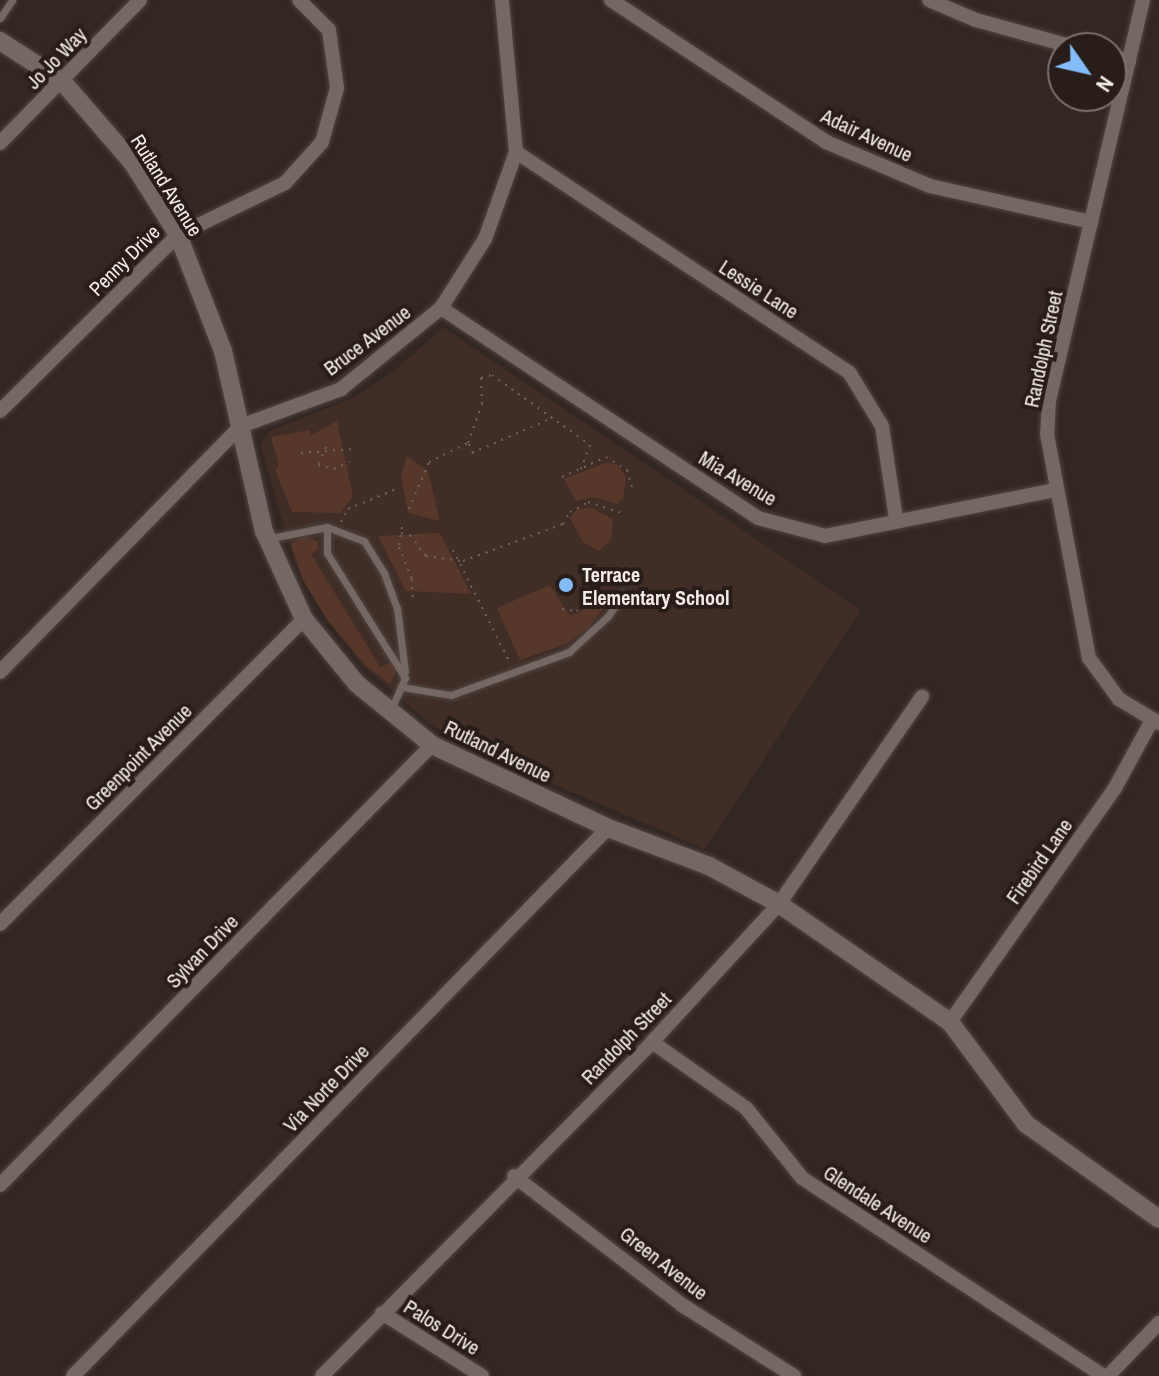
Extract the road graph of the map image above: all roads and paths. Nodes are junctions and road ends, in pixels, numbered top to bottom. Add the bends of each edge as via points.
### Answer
1 (12, 0) edge
2 (140, 0) edge
3 (299, 0) edge
4 (502, 0) edge
5 (611, 0) edge
6 (929, 0) edge
7 (1143, 0) edge
8 (0, 18) edge
9 (1047, 40) edge
10 (0, 41) edge
11 (1129, 61) joint
12 (62, 81) junction
13 (0, 143) edge
14 (516, 152) junction
15 (1091, 222) junction
16 (178, 235) junction
17 (441, 308) junction
18 (0, 411) edge
19 (552, 418) junction
20 (241, 426) junction
21 (468, 443) junction
22 (326, 447) junction
23 (352, 449) dead end
24 (301, 453) dead end
25 (349, 462) dead end
26 (581, 469) junction
27 (562, 477) dead end
28 (399, 488) dead end
29 (1056, 490) junction
30 (633, 491) dead end
31 (409, 509) dead end
32 (622, 513) dead end
33 (896, 519) junction
34 (327, 527) junction
35 (402, 527) dead end
36 (337, 530) junction
37 (401, 533) junction
38 (268, 539) junction
39 (453, 550) dead end
40 (463, 561) junction
41 (615, 589) dead end
42 (623, 594) dead end
43 (413, 602) dead end
44 (562, 609) dead end
45 (304, 619) junction
46 (509, 661) dead end
47 (0, 672) edge
48 (403, 682) junction
49 (922, 697) dead end
50 (390, 713) junction
51 (1156, 721) edge
52 (432, 745) junction
53 (608, 828) junction
54 (779, 904) junction
55 (0, 924) edge
56 (950, 1022) junction
57 (652, 1042) junction
58 (514, 1176) junction
59 (0, 1185) edge
60 (1159, 1219) edge
61 (382, 1313) junction
62 (1159, 1323) edge
63 (73, 1376) edge
64 (322, 1376) edge
65 (482, 1376) edge
66 (794, 1376) edge
67 (1106, 1376) edge

1 - 8 lane
2 - 12 street, Jo Jo Way
3 - 16 street, Penny Drive via 329,30 337,88 322,142 285,183
4 - 14 street, Bruce Avenue
5 - 15 street, Adair Avenue via 826,142 930,186
6 - 9 street
7 - 11 street, Randolph Street
10 - 12 street, Rutland Avenue
11 - 15 street, Randolph Street
12 - 13 street, Jo Jo Way
12 - 16 street, Rutland Avenue via 132,162
14 - 17 street, Bruce Avenue via 485,239
14 - 33 street, Lessie Lane via 849,372 882,426
15 - 29 street, Randolph Street via 1049,400 1047,434
16 - 18 street, Penny Drive
16 - 20 street, Rutland Avenue via 223,351
17 - 20 street, Bruce Avenue via 341,389
17 - 33 street, Mia Avenue via 758,518 825,536
19 - 21 path via 472,453
19 - 21 path via 492,375 481,378 482,404
19 - 26 path via 590,445
20 - 38 street, Rutland Avenue
20 - 47 street, Bruce Avenue
21 - 31 path via 429,462
22 - 23 path
22 - 24 path
22 - 25 path via 318,465 334,469
26 - 27 path
26 - 30 path via 606,457 627,470
28 - 36 path via 348,509
29 - 33 street, Mia Avenue
29 - 51 street, Randolph Street via 1089,658 1119,699
32 - 40 path via 588,502 570,512 563,524
34 - 36 lane
34 - 38 lane
34 - 48 lane via 327,553
35 - 37 path
36 - 48 lane via 364,541 384,573 397,608
37 - 40 path via 410,535 426,556
37 - 43 path via 399,547 412,579
38 - 45 street, Rutland Avenue
39 - 40 path
40 - 46 path
41 - 44 path via 576,611
42 - 48 lane via 608,616 569,652 451,695
45 - 50 street, Rutland Avenue via 357,684
45 - 55 street, Greenpoint Avenue
48 - 50 lane
49 - 54 street, Randolph Street
50 - 52 street, Rutland Avenue
51 - 56 street, Firebird Lane via 1115,788
52 - 53 street, Rutland Avenue
52 - 59 street, Sylvan Drive
53 - 54 street, Rutland Avenue via 709,866
53 - 63 street, Via Norte Drive
54 - 56 street, Rutland Avenue
54 - 57 street, Randolph Street
56 - 60 street, Rutland Avenue via 1026,1124
57 - 58 street, Randolph Street
57 - 67 street, Glendale Avenue via 746,1108 802,1178
58 - 61 street, Randolph Street
58 - 66 street, Green Avenue via 682,1305
61 - 64 street, Randolph Street
61 - 65 street, Palos Drive
62 - 67 street

